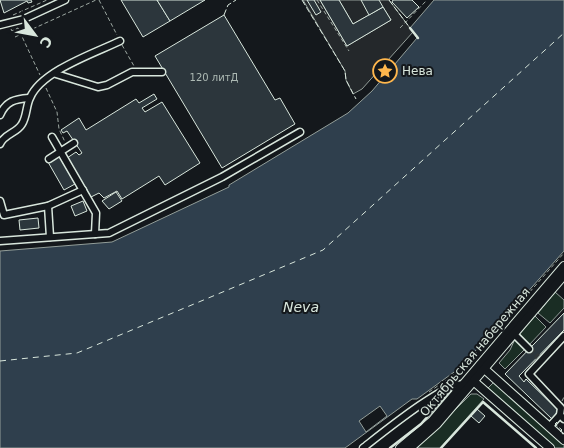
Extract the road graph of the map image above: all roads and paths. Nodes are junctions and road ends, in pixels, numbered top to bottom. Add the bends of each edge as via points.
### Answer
1 (47, 0) edge
2 (65, 0) edge
3 (96, 0) edge
4 (317, 0) edge
5 (427, 0) edge
6 (72, 11) junction
7 (2, 22) edge
8 (400, 28) dead end
9 (15, 37) dead end
10 (120, 41) dead end
11 (349, 50) dead end
12 (162, 72) dead end
13 (56, 74) junction
14 (29, 98) junction
15 (0, 115) edge
16 (300, 132) dead end
17 (52, 137) dead end
18 (0, 141) edge
19 (74, 143) dead end
20 (60, 152) junction
21 (49, 159) dead end
22 (83, 190) junction
23 (0, 201) edge
24 (48, 206) junction
25 (95, 234) junction
26 (50, 237) junction
27 (0, 241) edge
28 (564, 253) edge
29 (564, 266) edge
30 (564, 275) edge
31 (513, 333) junction
32 (564, 336) edge
33 (529, 349) tunnel mouth
34 (481, 366) junction
35 (471, 379) junction
36 (462, 384) junction
37 (426, 394) dead end
38 (562, 417) edge
39 (549, 427) junction
40 (564, 440) edge
41 (363, 448) edge
42 (400, 448) edge
43 (410, 448) edge
44 (550, 448) edge

1 - 7 path
2 - 6 path
2 - 7 lane via 24,19
3 - 6 path
4 - 11 path
5 - 8 path
6 - 9 path
10 - 13 lane
12 - 13 lane via 132,72 98,88
13 - 14 lane via 43,82
14 - 15 lane via 13,100
14 - 18 lane via 18,130
16 - 25 lane via 222,177 109,232
17 - 20 lane
19 - 20 lane
20 - 21 lane
20 - 22 lane
22 - 24 lane
22 - 25 lane via 96,213
23 - 24 lane via 4,215
24 - 26 lane
25 - 26 lane
26 - 27 lane
28 - 37 path via 462,368
29 - 34 main road, Октябрьская набережная
30 - 31 main road, Октябрьская набережная
31 - 33 lane
31 - 34 main road, Октябрьская набережная
32 - 38 lane via 539,358 530,371 530,378 561,408
34 - 35 main road, Октябрьская набережная
34 - 39 main road
35 - 36 main road, Октябрьская набережная
35 - 43 main road, Октябрьская набережная via 437,424
35 - 44 main road
36 - 41 lane via 455,384 422,404
36 - 42 main road, Октябрьская набережная via 432,421
38 - 39 lane
39 - 40 main road

